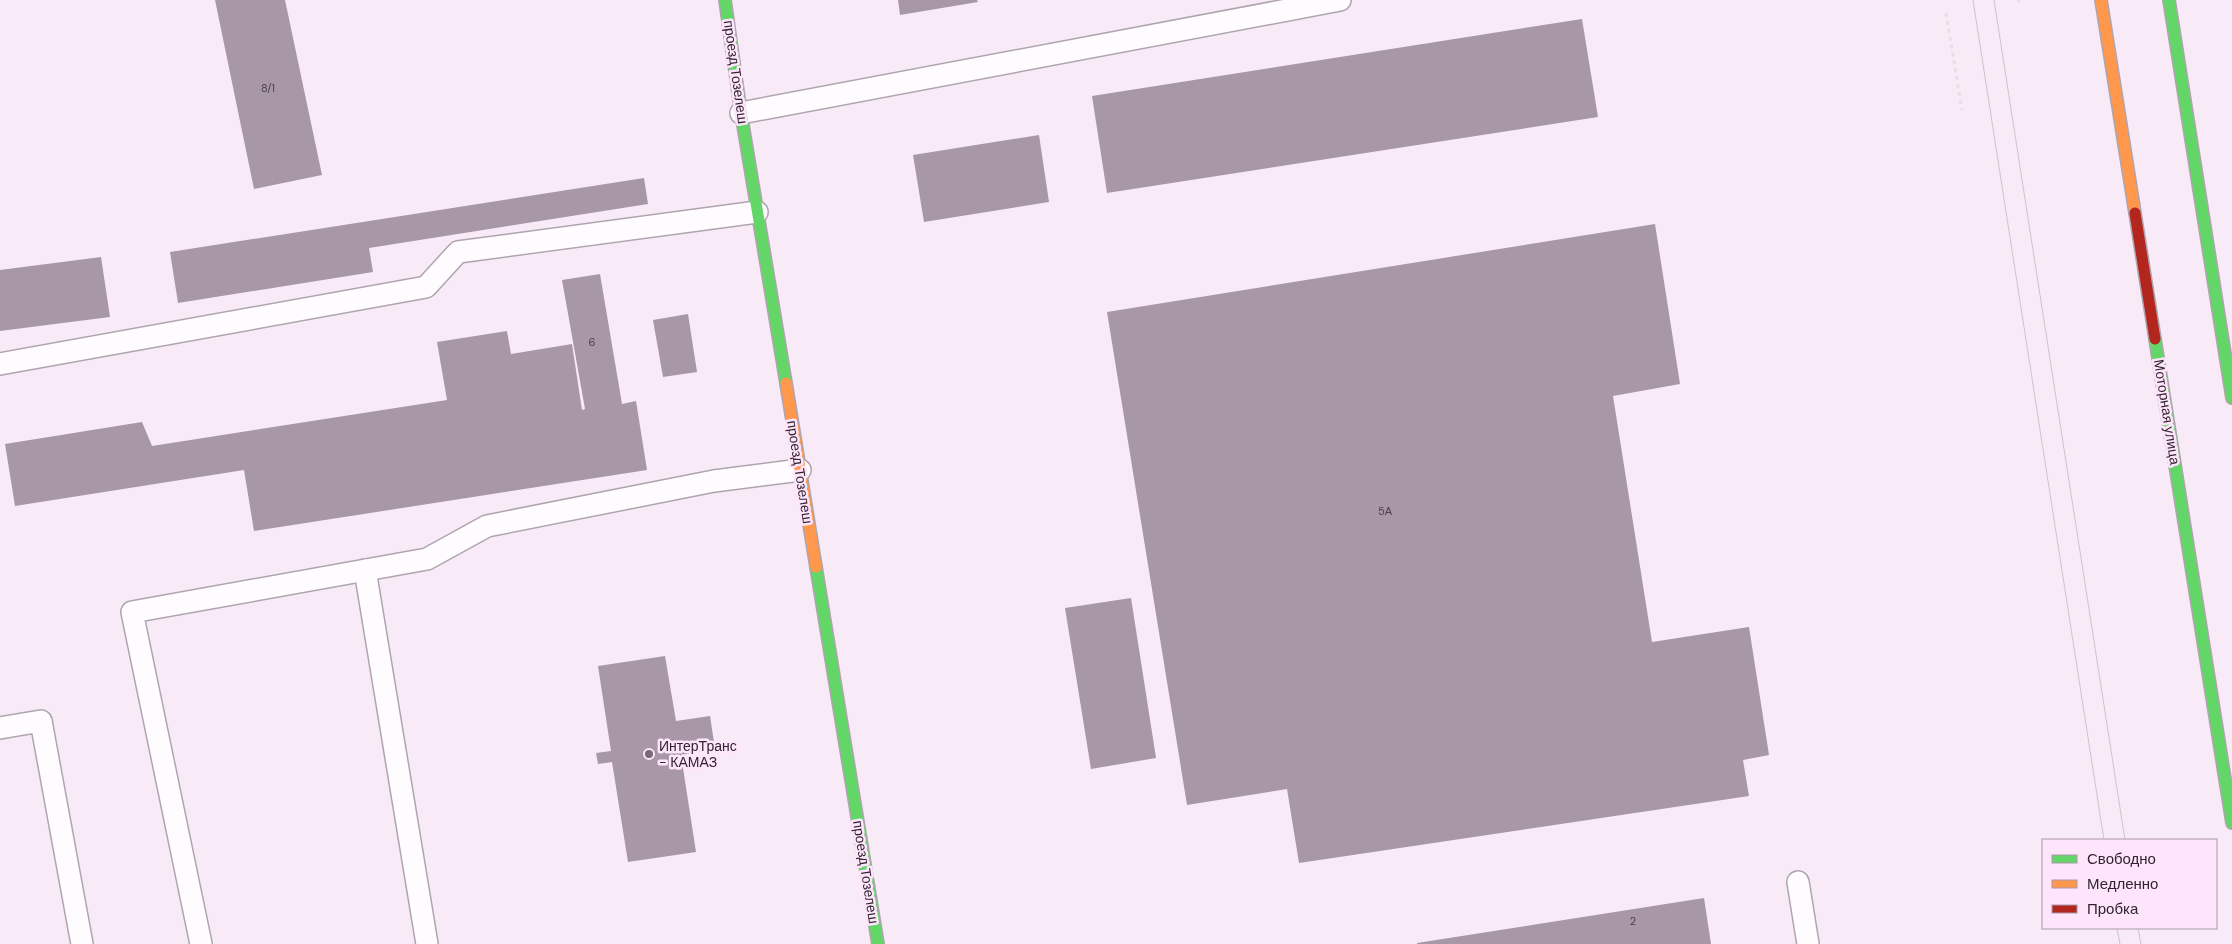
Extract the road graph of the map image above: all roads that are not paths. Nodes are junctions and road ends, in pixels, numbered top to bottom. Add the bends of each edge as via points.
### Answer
1 (725, 0) edge
2 (1340, 0) edge
3 (2101, 0) edge
4 (2169, 0) edge
5 (741, 113) junction
6 (757, 212) junction
7 (0, 364) edge
8 (2232, 398) edge
9 (800, 470) junction
10 (366, 570) junction
11 (0, 728) edge
12 (2232, 823) edge
13 (1798, 882) dead end
14 (82, 944) edge
15 (202, 944) edge
16 (427, 944) edge
17 (878, 944) edge
18 (1808, 944) edge

1 - 5 main road, проезд Тозелеш
2 - 5 lane
3 - 12 main road, Моторная улица
4 - 8 main road
5 - 6 main road, проезд Тозелеш
6 - 7 lane via 458,252 426,287
6 - 9 main road, проезд Тозелеш
9 - 10 lane via 714,481 487,526 427,559
9 - 17 main road, проезд Тозелеш
10 - 15 lane via 132,612
10 - 16 lane
11 - 14 lane via 41,721
13 - 18 lane

